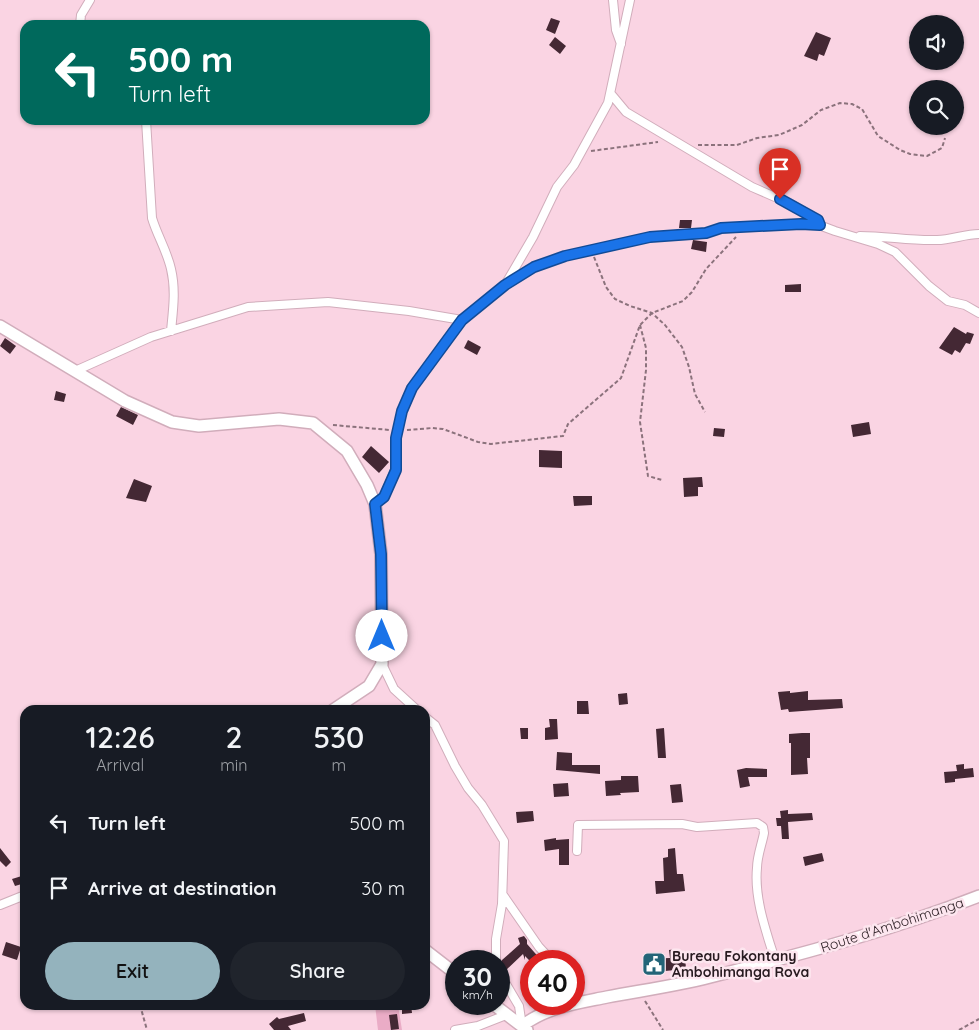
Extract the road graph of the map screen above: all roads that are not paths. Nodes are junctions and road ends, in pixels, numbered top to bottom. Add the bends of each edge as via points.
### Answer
1 (90, 0) edge
2 (613, 0) edge
3 (630, 0) edge
4 (80, 20) edge
5 (621, 44) junction
6 (610, 94) junction
7 (146, 125) edge
8 (820, 225) junction
9 (979, 234) edge
10 (853, 236) junction
11 (505, 285) junction
12 (979, 314) edge
13 (462, 320) junction
14 (0, 326) edge
15 (171, 331) junction
16 (75, 371) junction
17 (375, 504) junction
18 (382, 664) junction
19 (340, 705) edge
20 (412, 705) edge
21 (430, 722) edge
22 (577, 851) dead end
23 (502, 895) junction
24 (979, 896) edge
25 (20, 897) edge
26 (0, 905) edge
27 (496, 950) edge
28 (542, 950) edge
29 (430, 954) edge
30 (776, 960) junction
31 (445, 965) edge
32 (510, 991) edge
33 (585, 1001) edge
34 (506, 1015) joint
35 (538, 1015) edge
36 (525, 1028) edge
37 (454, 1030) edge

1 - 4 street
2 - 5 street
3 - 5 street
5 - 6 street
6 - 8 street via 626,112 752,187 791,204 818,220
6 - 11 street via 578,158 557,187
7 - 15 street via 152,218 171,269 175,298
8 - 10 street
8 - 11 street via 721,228 706,233 650,237 565,256 534,267
9 - 10 street via 938,240
10 - 12 street via 895,252 929,286 948,300
11 - 13 street
13 - 15 street via 328,302 248,308
13 - 17 street via 412,388 398,431 396,470 384,497
14 - 16 street
15 - 16 street
16 - 17 street via 125,401 172,422 198,426 279,419 313,423 347,451
17 - 18 street via 381,554
18 - 19 street via 369,686
18 - 20 street via 394,689
21 - 23 street via 468,788 504,841
22 - 30 street via 578,825 682,824 697,827 757,824 763,827 757,868 758,896
23 - 27 street
23 - 28 street
24 - 30 street, Route d'Ambohimanga via 931,915
25 - 26 street
29 - 31 street
30 - 33 street, Route d'Ambohimanga via 717,976
32 - 36 street via 519,1006
34 - 36 street
34 - 37 street via 478,1026
35 - 36 street, Route d'Ambohimanga

